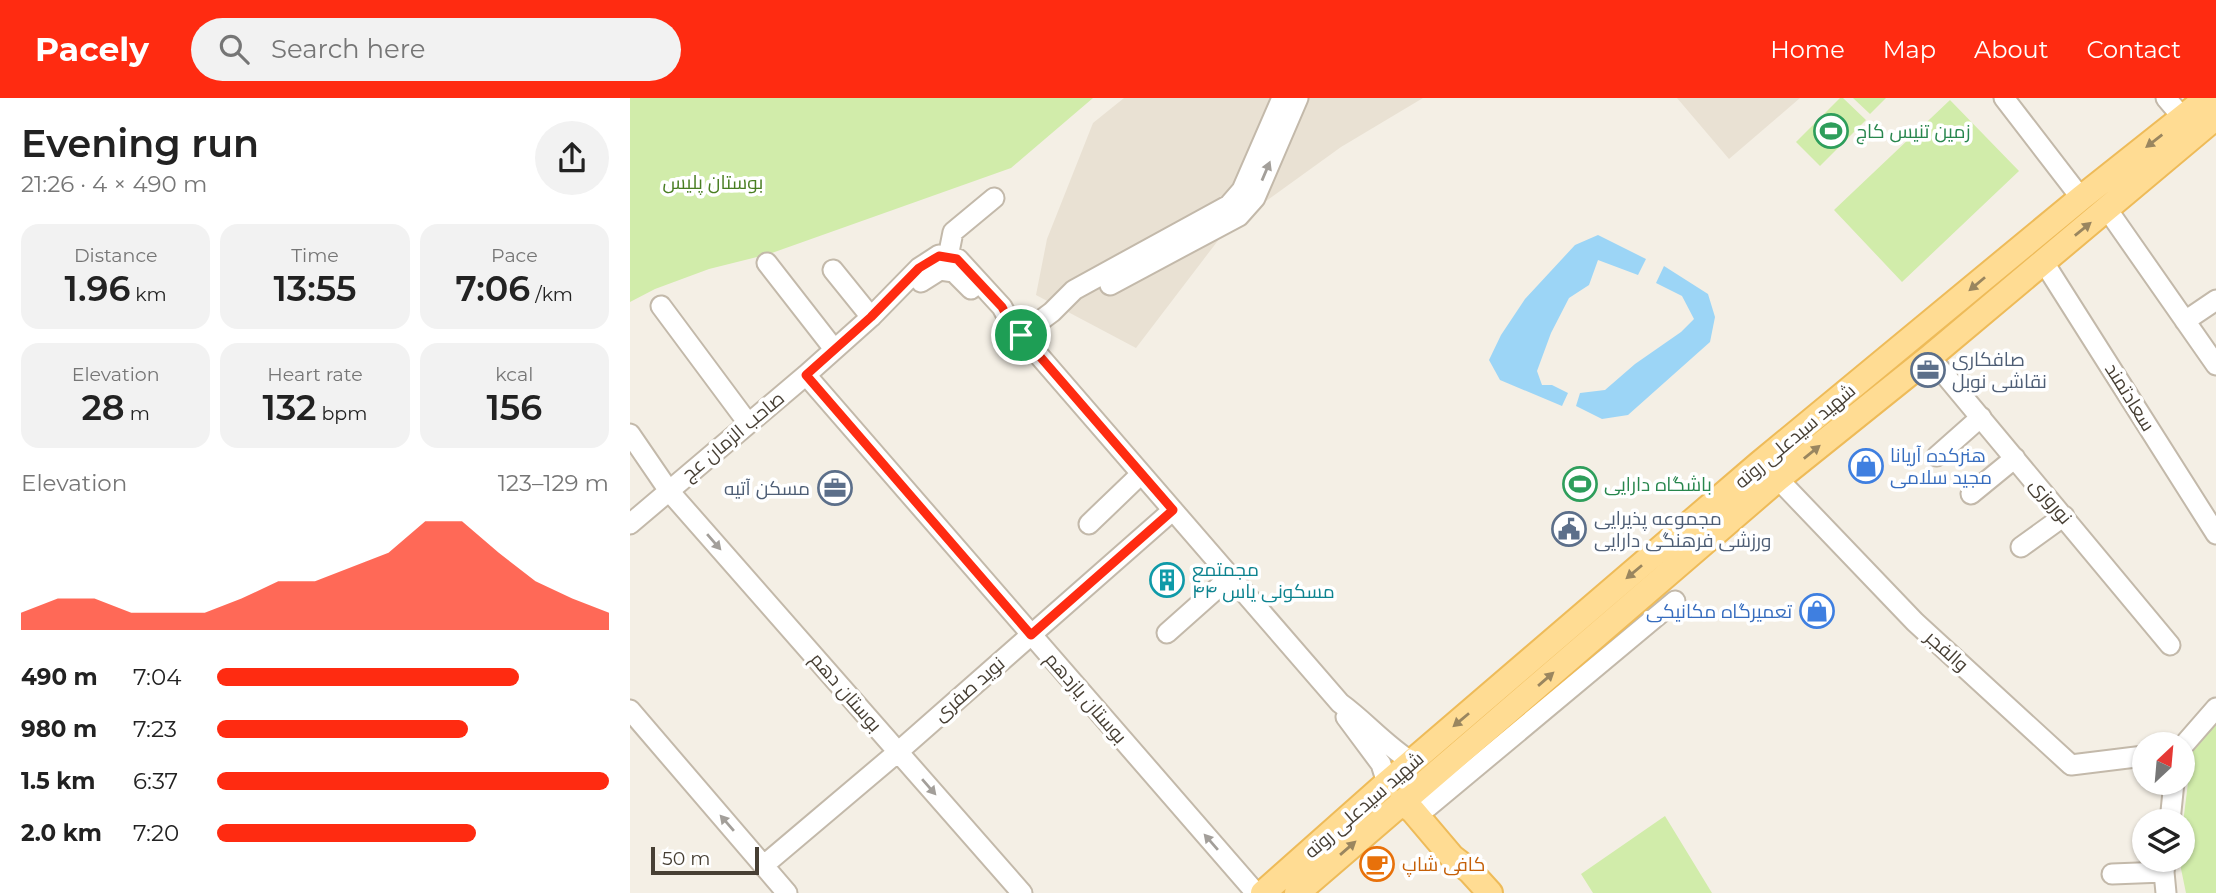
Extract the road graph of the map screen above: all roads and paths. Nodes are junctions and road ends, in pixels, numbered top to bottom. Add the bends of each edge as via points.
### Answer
1 (1282, 98) edge
2 (1298, 98) edge
3 (2004, 98) edge
4 (2166, 98) edge
5 (2207, 98) edge
6 (2216, 117) edge
7 (2183, 118) junction
8 (994, 198) dead end
9 (2081, 198) junction
10 (2107, 209) junction
11 (948, 257) junction
12 (2043, 261) junction
13 (767, 263) dead end
14 (834, 270) dead end
15 (897, 291) junction
16 (2216, 300) edge
17 (661, 306) dead end
18 (1052, 312) junction
19 (871, 317) junction
20 (2185, 321) junction
21 (1015, 328) junction
22 (834, 349) junction
23 (1930, 357) junction
24 (2216, 365) edge
25 (806, 375) junction
26 (1981, 417) junction
27 (748, 423) junction
28 (630, 434) edge
29 (1937, 456) dead end
30 (2015, 458) junction
31 (1141, 474) junction
32 (1778, 479) junction
33 (669, 491) junction
34 (1971, 494) dead end
35 (1173, 510) junction
36 (2064, 516) junction
37 (630, 524) edge
38 (1089, 524) dead end
39 (2216, 534) edge
40 (2021, 547) dead end
41 (1230, 577) junction
42 (1675, 601) dead end
43 (1167, 633) dead end
44 (1031, 635) junction
45 (2170, 645) dead end
46 (1340, 703) junction
47 (2216, 708) edge
48 (630, 710) edge
49 (2195, 732) edge
50 (899, 751) junction
51 (2132, 757) edge
52 (1412, 762) junction
53 (1394, 793) junction
54 (1424, 797) junction
55 (763, 866) junction
56 (1470, 871) junction
57 (2132, 871) edge
58 (2165, 872) edge
59 (2112, 874) dead end
60 (787, 893) edge
61 (1022, 893) edge
62 (1256, 893) edge
63 (1263, 893) edge
64 (1297, 893) edge
65 (1490, 893) edge
66 (2166, 893) edge

1 - 18 street via 1242,190 1229,205 1074,290
18 -> 2 street via 1084,300 1239,216 1255,198
3 - 9 street
4 - 7 street
5 - 7 main road, شهید سیدعلی روته
6 - 10 main road, شهید سیدعلی روته
7 -> 9 main road, شهید سیدعلی روته
8 - 11 street via 953,232
9 -> 52 main road, شهید سیدعلی روته via 1759,464
12 -> 10 main road, شهید سیدعلی روته
10 - 20 street
11 - 15 street, صاحب الزمان عج via 939,256 919,268
11 - 21 street via 957,259 1002,307
12 - 23 main road, شهید سیدعلی روته
12 - 39 street, سعادتمند
13 - 22 street
14 - 19 street
15 - 19 street, صاحب الزمان عج
15 - 21 street via 940,270 954,272
16 - 20 street
17 - 27 street
18 - 21 street
19 - 22 street, صاحب الزمان عج
20 - 24 street
21 - 31 street
22 - 25 street, صاحب الزمان عج
23 - 26 street, نوروزی
32 -> 23 main road, شهید سیدعلی روته
25 - 27 street, صاحب الزمان عج
25 - 44 street, بوستان یازدهم
26 - 29 street
26 - 30 street, نوروزی
27 - 33 street, صاحب الزمان عج
28 - 33 street, بوستان دهم
30 - 34 street
30 - 36 street, نوروزی
31 - 35 street
31 - 38 street
32 - 51 street, والفجر via 1915,622 2071,765
54 -> 32 main road, شهید سیدعلی روته
33 - 37 street, صاحب الزمان عج
33 -> 50 street, بوستان دهم
35 - 41 street
35 - 44 street, نوید صفری
36 - 40 street
36 - 45 street, نوروزی
41 - 43 street
41 - 46 street
42 - 54 street
44 - 50 street, نوید صفری
62 -> 44 street, بوستان یازدهم
46 - 52 street
46 - 53 street via 1348,722 1381,764
47 - 49 street
55 -> 48 street
50 - 55 street, نوید صفری
50 -> 61 street, بوستان دهم
52 - 53 main road, شهید سیدعلی روته
53 - 54 main road, شهید سیدعلی روته
53 - 56 main road
53 - 63 main road, شهید سیدعلی روته
64 -> 53 main road, شهید سیدعلی روته
54 - 56 main road via 1465,855
55 - 60 street
56 - 65 main road
57 - 59 street
58 - 66 street

